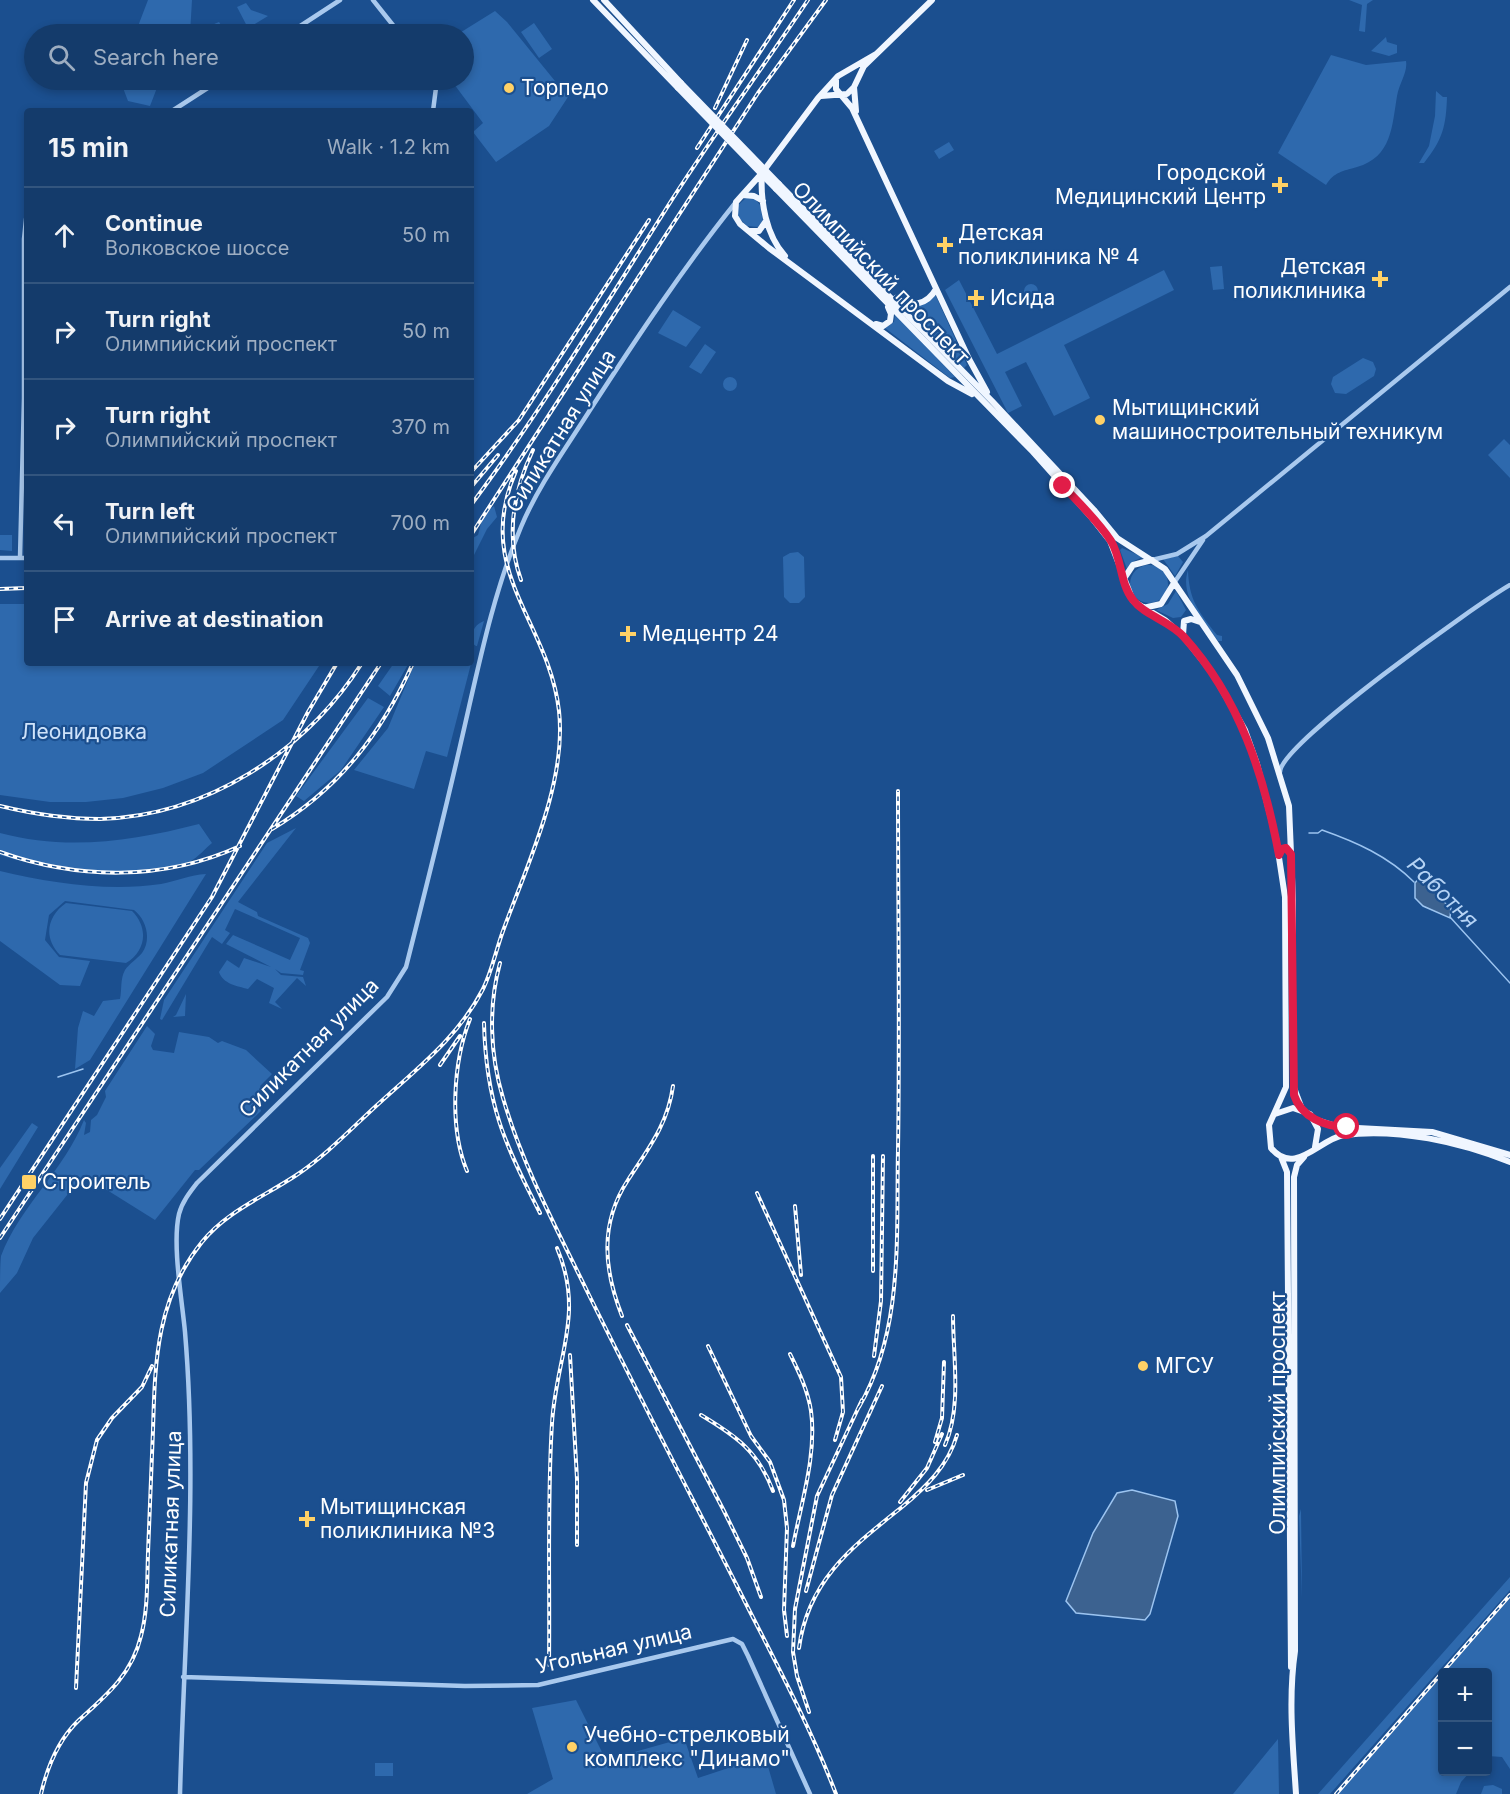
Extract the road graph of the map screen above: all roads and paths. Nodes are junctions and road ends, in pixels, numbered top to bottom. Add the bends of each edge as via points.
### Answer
1 (340, 0) edge
2 (373, 0) edge
3 (593, 0) edge
4 (604, 0) edge
5 (932, 0) edge
6 (303, 24) edge
7 (391, 24) edge
8 (876, 54) junction
9 (839, 76) junction
10 (679, 85) junction
11 (854, 86) junction
12 (205, 90) edge
13 (436, 90) edge
14 (841, 93) junction
15 (818, 98) junction
16 (177, 108) edge
17 (434, 108) edge
18 (858, 121) junction
19 (762, 173) junction
20 (778, 186) junction
21 (742, 195) junction
22 (736, 201) junction
23 (763, 201) junction
24 (766, 214) junction
25 (720, 221) junction
26 (738, 221) junction
27 (747, 229) junction
28 (789, 261) junction
29 (1510, 287) edge
30 (936, 289) junction
31 (887, 291) junction
32 (880, 297) junction
33 (874, 324) junction
34 (24, 360) edge
35 (978, 397) junction
36 (992, 401) junction
37 (1206, 536) junction
38 (0, 558) edge
39 (20, 558) junction
40 (24, 558) edge
41 (1152, 560) junction
42 (1174, 583) junction
43 (1125, 584) junction
44 (1510, 585) edge
45 (1142, 608) junction
46 (1200, 622) junction
47 (1183, 636) junction
48 (1272, 749) junction
49 (1287, 755) junction
50 (1280, 772) junction
51 (1290, 836) junction
52 (1276, 838) junction
53 (1291, 854) junction
54 (1279, 855) junction
55 (1302, 1109) junction
56 (1275, 1115) junction
57 (1314, 1119) junction
58 (1314, 1150) junction
59 (1510, 1155) edge
60 (1281, 1156) junction
61 (1305, 1157) junction
62 (1510, 1162) edge
63 (1292, 1673) junction
64 (183, 1677) junction
65 (180, 1794) edge
66 (810, 1794) edge
67 (1296, 1794) edge

1 - 6 street
2 - 7 street
3 - 10 main road, Олимпийский проспект
4 - 10 main road, Олимпийский проспект
5 - 8 main road
8 - 9 main road
8 - 11 main road via 864,66
9 - 11 main road via 850,76
9 - 14 main road via 835,87
9 - 15 main road
10 - 20 main road, Олимпийский проспект, bridge
11 - 14 main road via 850,92
11 - 18 main road
12 - 16 street
13 - 17 street
14 - 15 main road
14 - 18 main road
15 - 19 main road
18 - 30 main road
19 - 21 main road
19 - 23 main road
20 - 31 main road, Олимпийский проспект
20 - 32 main road, Олимпийский проспект
21 - 22 main road
21 - 23 main road
22 - 25 street, Силикатная улица
22 - 26 main road via 734,213
23 - 24 main road
24 - 27 main road via 762,229
24 - 28 main road via 774,241
25 - 26 street
25 - 64 street, Силикатная улица via 613,374 520,529 490,617 430,872 400,980 197,1183 179,1214 192,1436
26 - 27 main road
27 - 28 main road
28 - 33 main road
29 - 37 street
30 - 31 main road via 925,301 912,304 899,301
30 - 36 main road
31 - 36 main road, Олимпийский проспект
32 - 33 main road via 891,319 886,325
32 - 35 main road, Олимпийский проспект
33 - 35 main road via 948,381
34 - 39 street
35 - 43 main road, Олимпийский проспект via 1033,452 1110,541
36 - 41 main road, Олимпийский проспект via 1117,538
37 - 41 street via 1177,554
37 - 42 street
38 - 39 street
39 - 40 street
41 - 42 main road, Олимпийский проспект via 1165,569
41 - 43 main road via 1133,565 1126,573
42 - 45 main road via 1161,604
42 - 46 main road, Олимпийский проспект
43 - 45 main road, Олимпийский проспект via 1133,601
44 - 49 street via 1468,611
45 - 47 main road, Олимпийский проспект via 1165,620
46 - 47 main road via 1184,621
46 - 48 main road, Олимпийский проспект via 1241,683
47 - 52 main road, Олимпийский проспект via 1214,674 1245,730
48 - 49 street via 1278,755
48 - 50 main road, Олимпийский проспект
49 - 50 street
50 - 51 main road, Олимпийский проспект via 1289,806
51 - 52 main road via 1283,843
51 - 53 main road, Олимпийский проспект
52 - 54 main road, Олимпийский проспект
53 - 54 main road via 1286,848
53 - 55 main road, Олимпийский проспект via 1293,1085
54 - 56 main road, Олимпийский проспект via 1285,904 1286,1087
55 - 56 main road via 1288,1108
55 - 57 main road
56 - 60 main road via 1268,1137 1271,1148
57 - 58 main road via 1319,1133
57 - 59 main road via 1339,1127 1432,1132
58 - 61 main road
58 - 62 main road via 1343,1135 1415,1137
60 - 61 main road
60 - 63 main road, Олимпийский проспект via 1287,1172
61 - 63 main road, Олимпийский проспект via 1297,1165 1294,1177
63 - 67 main road, Олимпийский проспект
64 - 65 street, Силикатная улица
64 - 66 street, Угольная улица via 538,1685 733,1639 743,1647

